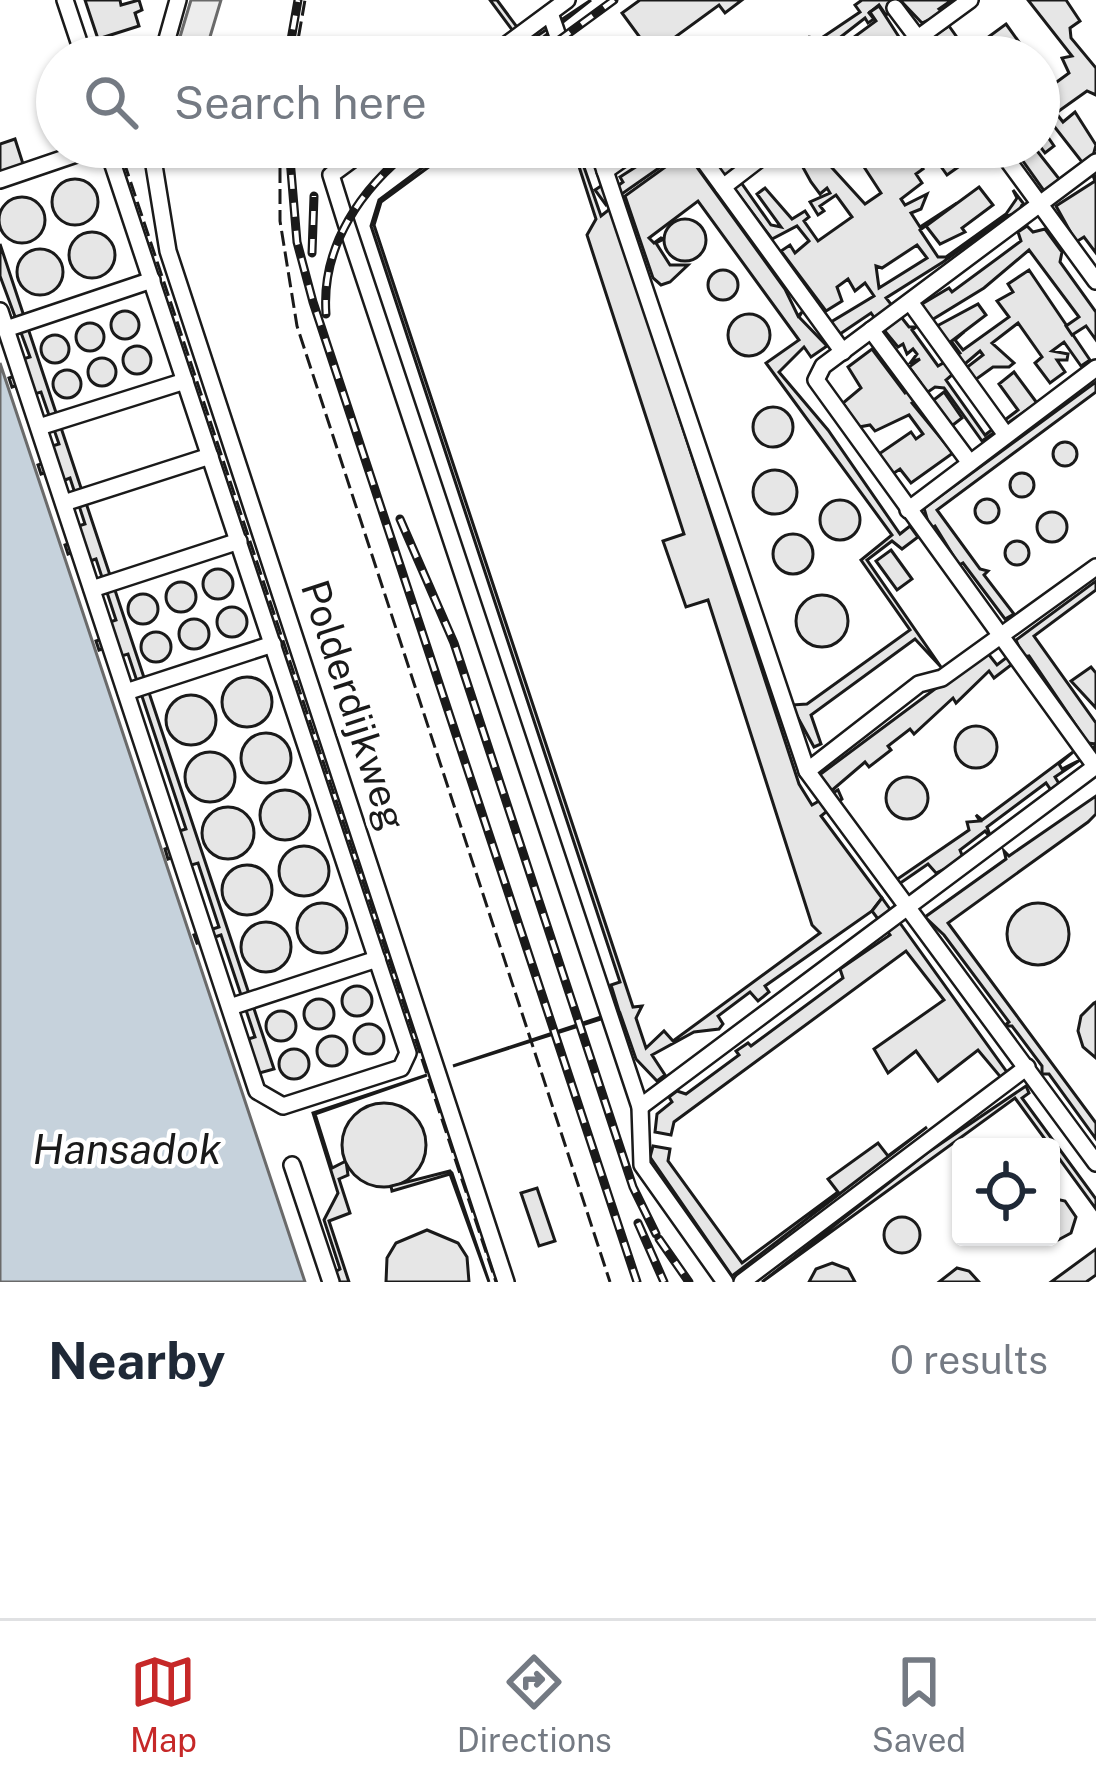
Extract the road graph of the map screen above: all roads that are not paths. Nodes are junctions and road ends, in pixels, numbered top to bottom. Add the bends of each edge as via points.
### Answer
1 (64, 0) edge
2 (178, 0) edge
3 (567, 0) edge
4 (970, 0) edge
5 (895, 8) dead end
6 (550, 13) junction
7 (77, 36) edge
8 (168, 36) edge
9 (519, 36) edge
10 (558, 36) edge
11 (917, 36) edge
12 (919, 36) edge
13 (1096, 162) edge
14 (36, 168) edge
15 (114, 168) edge
16 (155, 168) edge
17 (341, 168) edge
18 (608, 168) edge
19 (709, 168) edge
20 (748, 168) edge
21 (1013, 168) edge
22 (605, 170) joint
23 (0, 180) edge
24 (723, 187) junction
25 (1040, 205) junction
26 (152, 280) junction
27 (1096, 281) edge
28 (910, 302) junction
29 (0, 311) edge
30 (6, 328) junction
31 (871, 330) junction
32 (843, 352) junction
33 (1096, 368) edge
34 (185, 381) junction
35 (39, 427) junction
36 (1006, 435) junction
37 (210, 456) junction
38 (970, 463) junction
39 (64, 503) junction
40 (908, 509) junction
41 (238, 541) junction
42 (1096, 567) edge
43 (92, 589) junction
44 (1000, 636) junction
45 (273, 644) junction
46 (126, 692) junction
47 (1096, 766) edge
48 (807, 771) junction
49 (908, 910) junction
50 (376, 959) junction
51 (230, 1006) junction
52 (1027, 1067) junction
53 (640, 1107) junction
54 (1096, 1163) edge
55 (292, 1165) dead end
56 (331, 1282) edge
57 (506, 1282) edge
58 (725, 1282) edge
59 (742, 1282) edge

1 - 7 street
2 - 8 street
3 - 6 street
4 - 12 street
5 - 11 street
6 - 9 street
6 - 10 street
13 - 25 street
14 - 23 street
15 - 26 street
16 - 57 street, Polderdijkweg via 168,251
17 - 53 street via 332,175
18 - 22 street
19 - 24 street
20 - 24 street
21 - 25 street
22 - 48 street
24 - 32 street
25 - 27 street
25 - 28 street
26 - 30 street
26 - 34 street
28 - 31 street
28 - 36 street
29 - 30 street
30 - 35 street
31 - 32 street
31 - 38 street
32 - 40 street via 817,373 818,388
33 - 36 street
34 - 35 street
34 - 37 street
35 - 39 street
36 - 38 street
37 - 39 street
37 - 41 street
38 - 40 street
39 - 43 street
40 - 44 street
41 - 43 street
41 - 45 street
42 - 44 street
43 - 46 street
44 - 47 street
44 - 48 street via 942,678 919,684
45 - 46 street
45 - 50 street
46 - 51 street
47 - 49 street
48 - 49 street
49 - 52 street
49 - 53 street
50 - 51 street
50 - 51 street via 409,1053 401,1068 283,1106 257,1091
52 - 54 street
52 - 59 street
53 - 58 street via 642,1165
55 - 56 street

